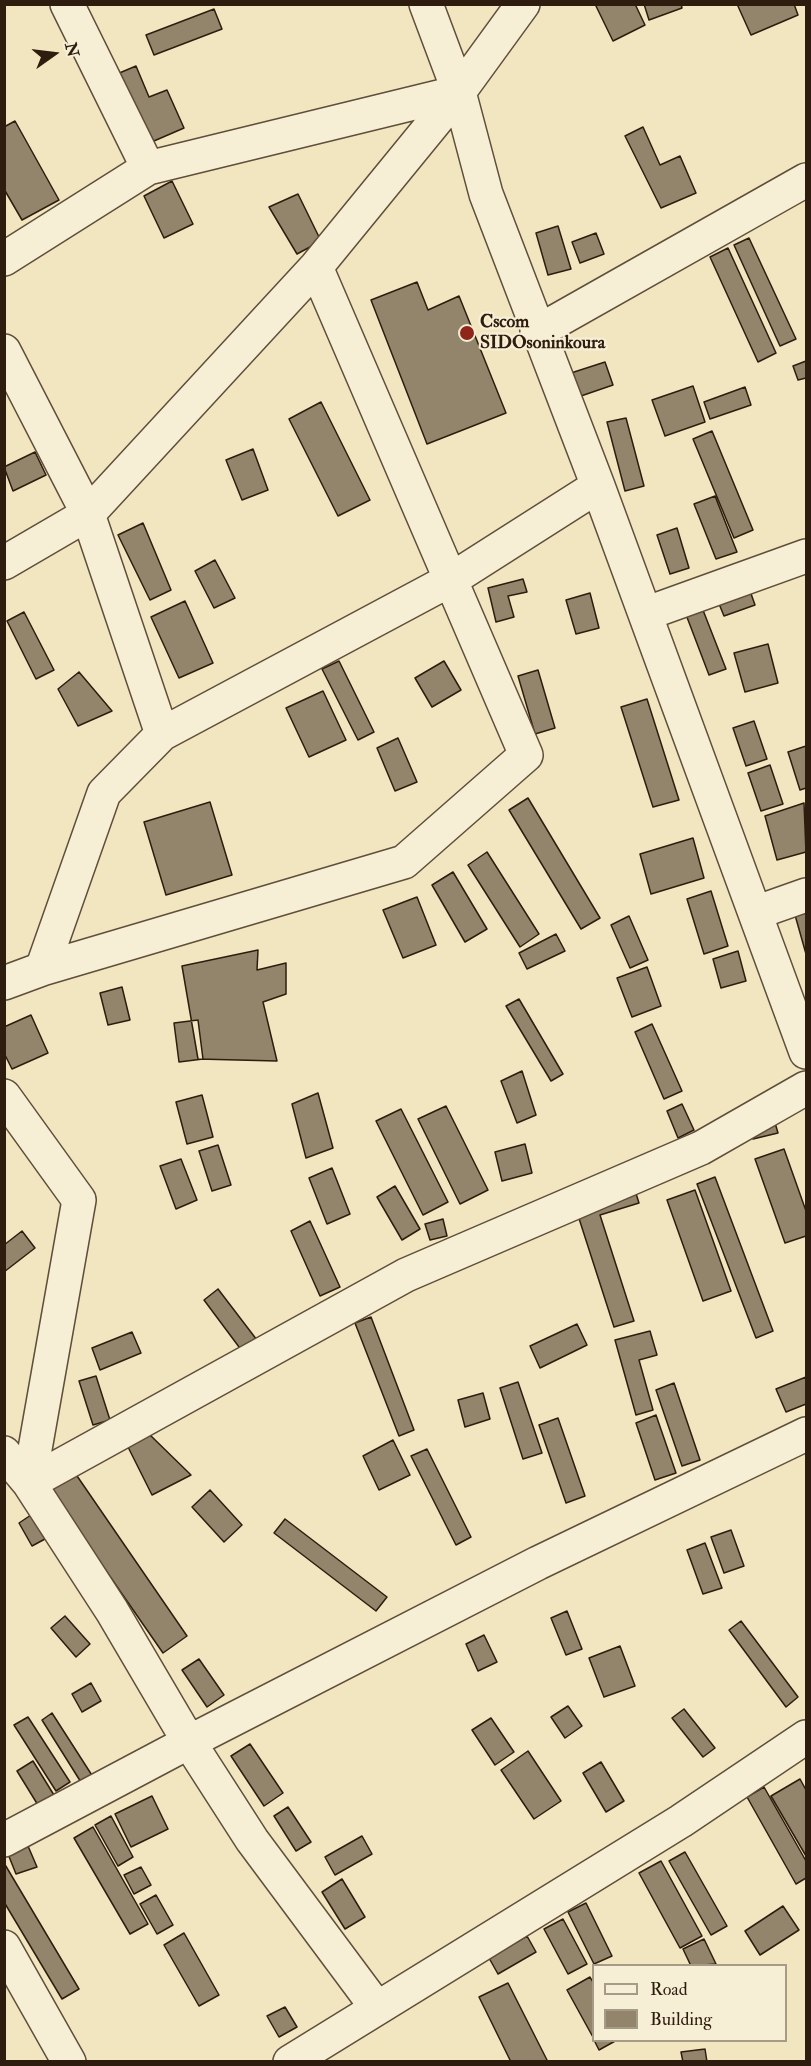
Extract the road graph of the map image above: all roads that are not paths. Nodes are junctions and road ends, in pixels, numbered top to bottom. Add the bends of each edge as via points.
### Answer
1 (67, 4) edge
2 (426, 4) edge
3 (523, 4) edge
4 (459, 92) junction
5 (148, 168) junction
6 (807, 180) edge
7 (4, 260) edge
8 (316, 267) junction
9 (537, 332) junction
10 (4, 351) edge
11 (598, 486) junction
12 (88, 514) junction
13 (807, 556) edge
14 (4, 563) edge
15 (452, 579) junction
16 (645, 614) junction
17 (162, 734) junction
18 (807, 895) edge
19 (755, 913) junction
20 (42, 969) junction
21 (4, 983) edge
22 (807, 1052) edge
23 (807, 1088) edge
24 (4, 1096) edge
25 (807, 1434) edge
26 (4, 1453) edge
27 (29, 1483) junction
28 (807, 1737) edge
29 (189, 1742) junction
30 (4, 1840) edge
31 (4, 1947) edge
32 (376, 2008) junction
33 (69, 2061) edge
34 (290, 2061) edge

1 - 5 street
2 - 4 street
3 - 4 street
4 - 5 street
4 - 8 street
4 - 9 street via 486,194
5 - 7 street
6 - 9 street
8 - 12 street
8 - 15 street
9 - 11 street
10 - 12 street
11 - 15 street
11 - 16 street
12 - 14 street
12 - 17 street
13 - 16 street
15 - 17 street
15 - 20 street via 526,755 404,862
16 - 19 street
17 - 20 street via 104,793
18 - 19 street
19 - 22 street
20 - 21 street
23 - 27 street via 701,1148 406,1275
24 - 27 street via 79,1200
25 - 29 street via 538,1563
26 - 27 street
27 - 29 street via 112,1611
28 - 32 street via 681,1821
29 - 30 street
29 - 32 street via 252,1840
31 - 33 street
32 - 34 street

